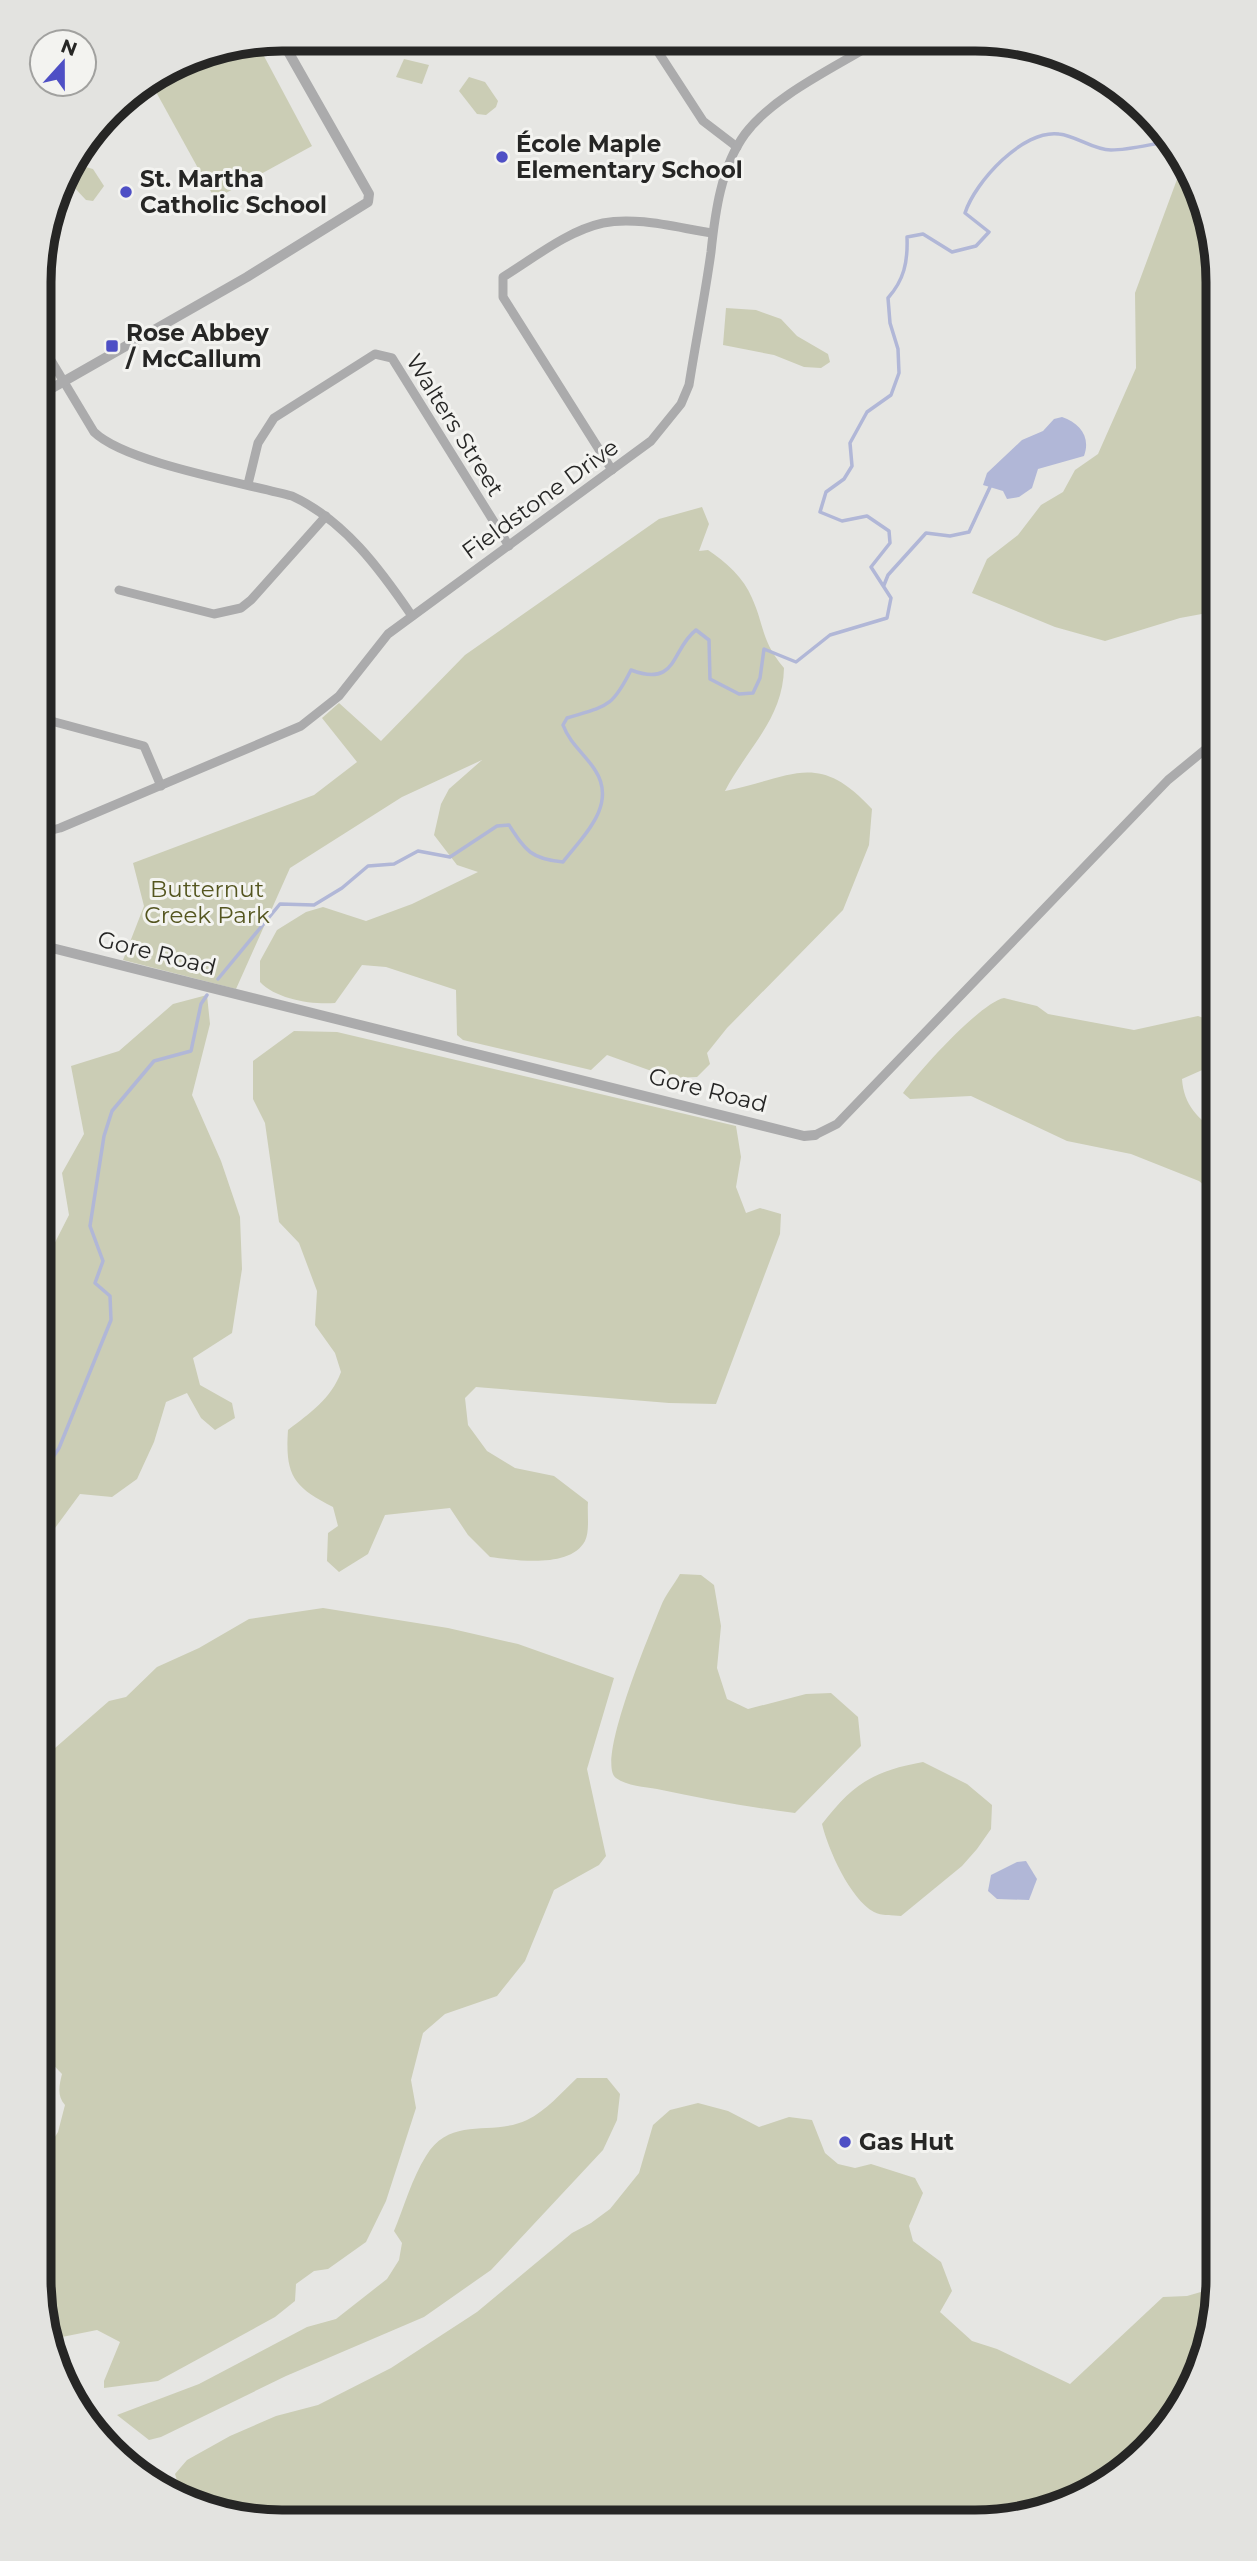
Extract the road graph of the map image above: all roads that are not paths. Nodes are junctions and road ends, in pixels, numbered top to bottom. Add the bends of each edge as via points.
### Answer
1 (288, 51) edge
2 (657, 51) edge
3 (862, 51) edge
4 (737, 146) junction
5 (712, 233) junction
6 (51, 360) edge
7 (64, 381) junction
8 (51, 389) edge
9 (612, 470) junction
10 (248, 484) junction
11 (326, 516) junction
12 (509, 546) junction
13 (119, 590) dead end
14 (412, 615) junction
15 (51, 721) edge
16 (1206, 749) edge
17 (161, 786) junction
18 (51, 830) edge
19 (51, 948) edge
20 (815, 1135) joint

1 - 7 street via 369,194 368,202
2 - 4 street via 703,121
3 - 4 street, Fieldstone Drive via 764,114
4 - 5 street, Fieldstone Drive via 722,185
5 - 9 street, Fieldstone Drive via 689,385 651,441
5 - 9 street via 605,222 576,232 503,277 503,297
6 - 7 street
7 - 8 street
7 - 10 street via 94,432 117,450
9 - 12 street, Fieldstone Drive
10 - 11 street via 292,496
10 - 12 street, Walters Street via 258,443 274,418 375,354 384,354 392,358
11 - 13 street via 251,600 228,612 214,614
11 - 14 street via 349,535
12 - 14 street, Fieldstone Drive
14 - 17 street, Fieldstone Drive via 388,634 332,702 301,726
15 - 17 street via 144,746
16 - 20 street, Gore Road via 1168,780 838,1124
17 - 18 street, Fieldstone Drive
19 - 20 street, Gore Road

